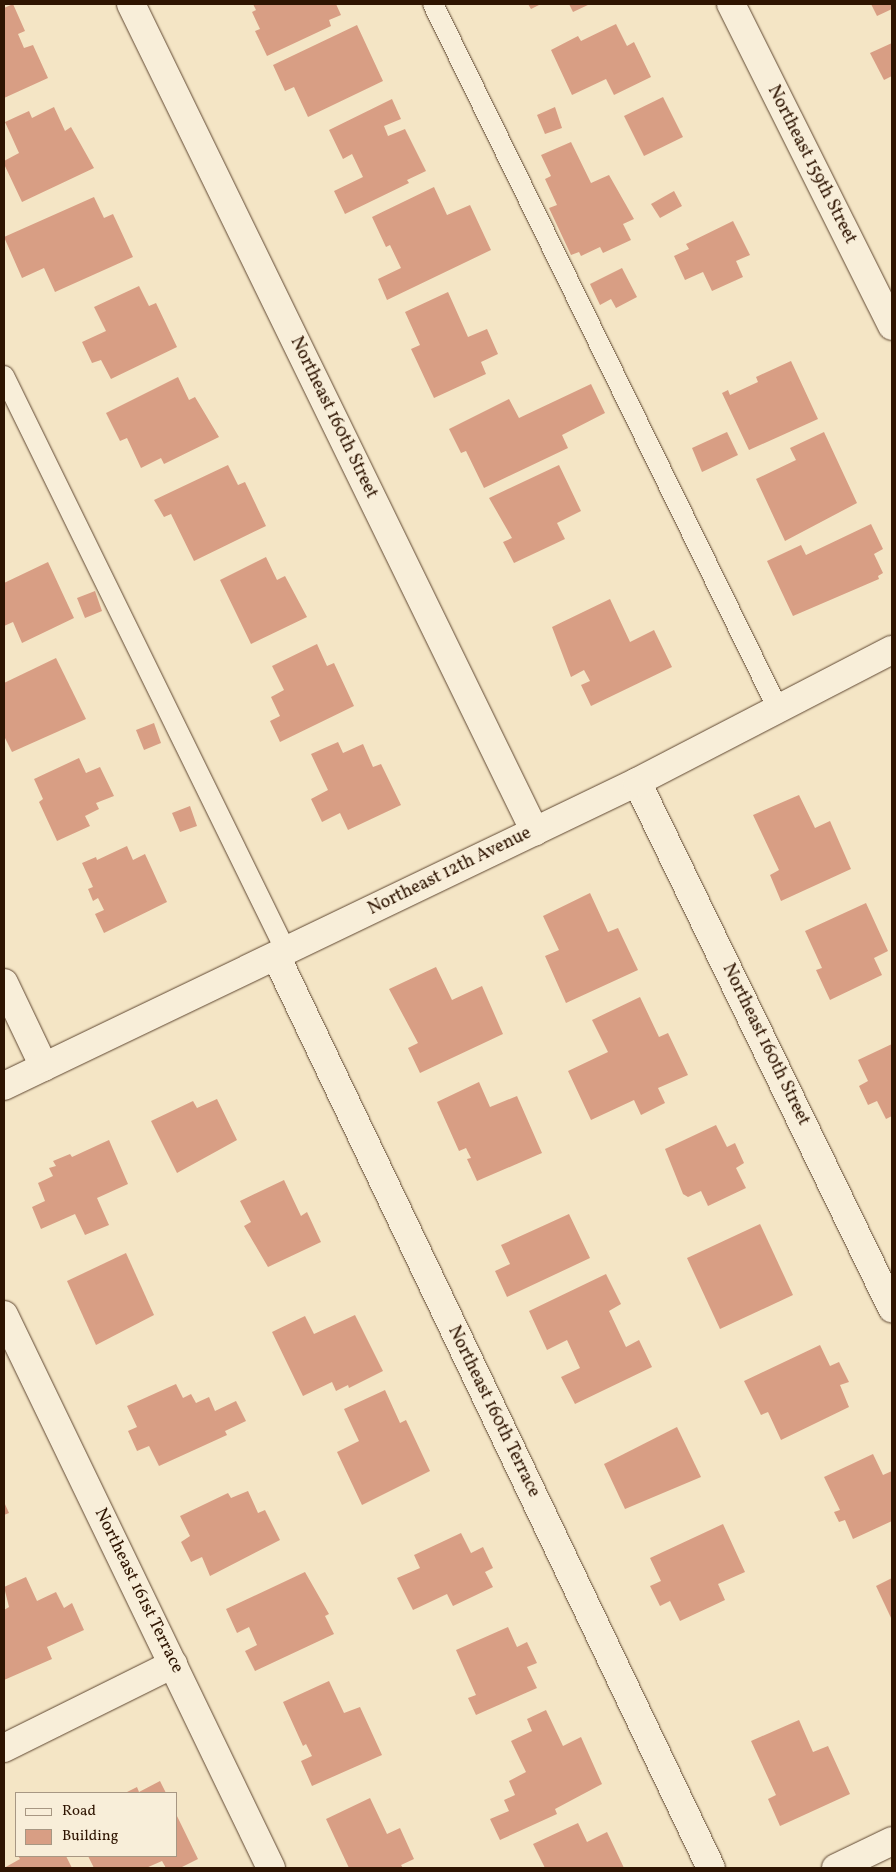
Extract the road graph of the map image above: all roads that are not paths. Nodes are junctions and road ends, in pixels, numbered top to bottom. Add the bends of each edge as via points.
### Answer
1 (131, 4) edge
2 (433, 4) edge
3 (731, 4) edge
4 (892, 326) edge
5 (4, 376) edge
6 (892, 650) edge
7 (778, 709) junction
8 (637, 782) junction
9 (535, 832) junction
10 (281, 954) junction
11 (4, 983) edge
12 (44, 1067) junction
13 (4, 1086) edge
14 (892, 1308) edge
15 (4, 1315) edge
16 (173, 1664) junction
17 (4, 1748) edge
18 (892, 1841) edge
19 (271, 1868) edge
20 (711, 1868) edge
21 (836, 1868) edge

1 - 9 street, Northeast 160th Street
2 - 7 lane
3 - 4 street, Northeast 159th Street
5 - 10 lane
6 - 7 street, Northeast 12th Avenue
7 - 8 street, Northeast 12th Avenue
8 - 9 street, Northeast 12th Avenue
8 - 14 street, Northeast 160th Street
9 - 10 street, Northeast 12th Avenue
10 - 12 street, Northeast 12th Avenue
10 - 20 street, Northeast 160th Terrace
11 - 12 street
12 - 13 street, Northeast 12th Avenue
15 - 16 street, Northeast 161st Terrace
16 - 17 street
16 - 19 street, Northeast 161st Terrace
18 - 21 street

